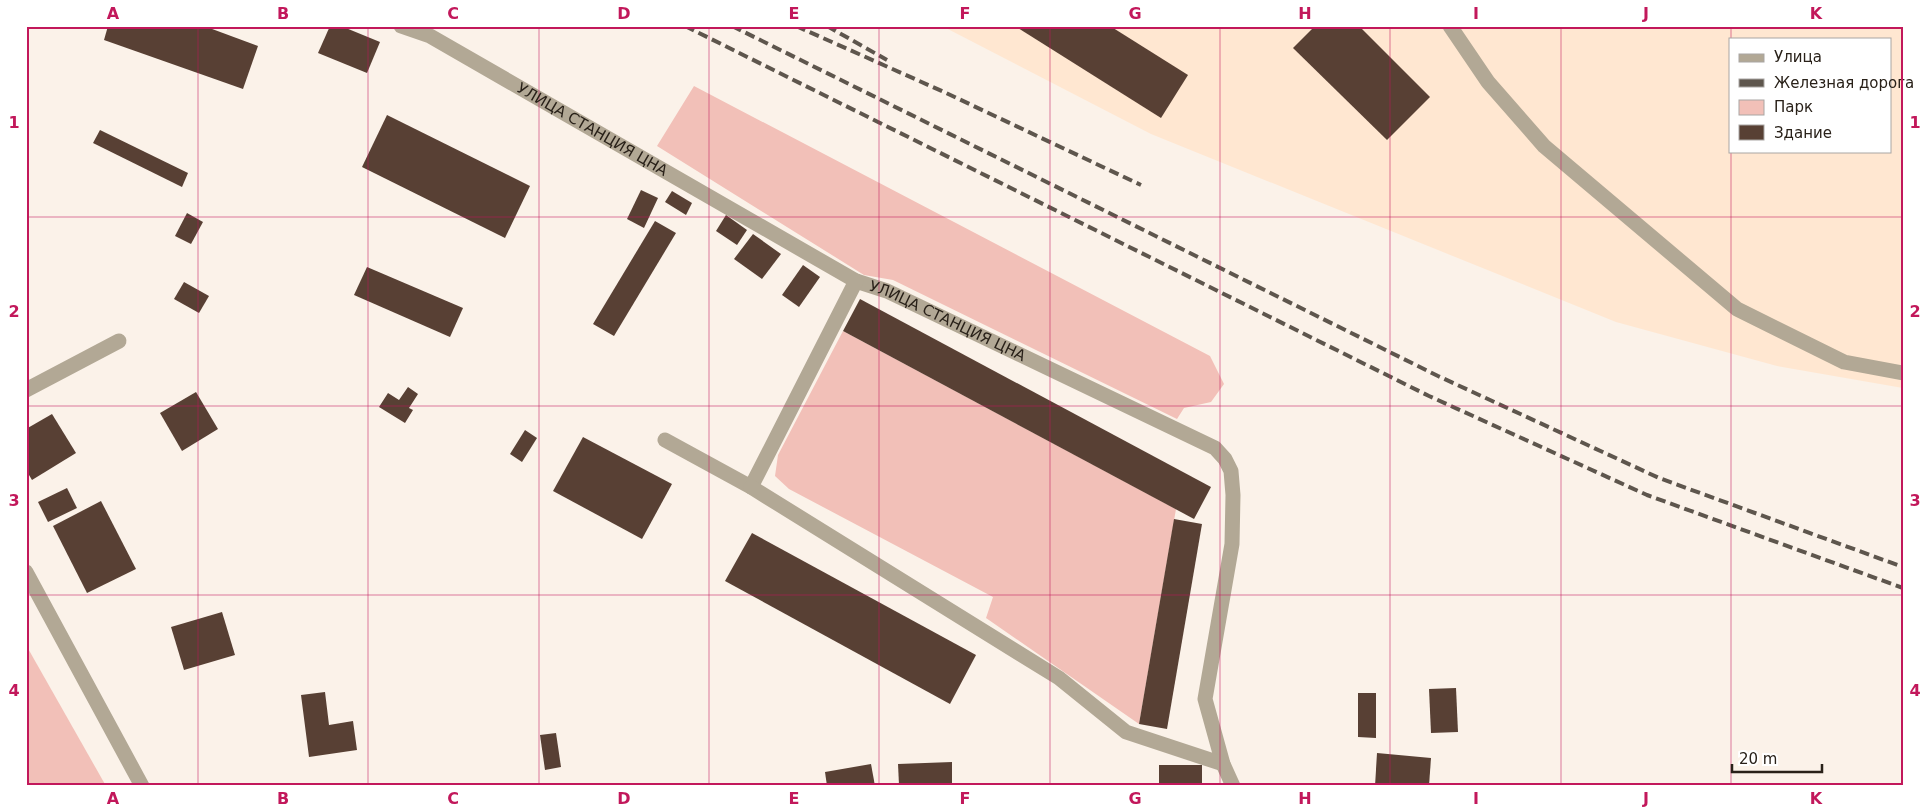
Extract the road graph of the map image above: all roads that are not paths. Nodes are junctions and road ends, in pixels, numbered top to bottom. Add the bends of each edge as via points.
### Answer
1 (401, 26) edge
2 (1450, 26) edge
3 (856, 281) junction
4 (119, 342) dead end
5 (1903, 373) edge
6 (26, 390) edge
7 (665, 440) dead end
8 (751, 487) junction
9 (26, 572) edge
10 (1223, 764) junction
11 (142, 786) edge
12 (1232, 786) edge

1 - 3 street, УЛИЦА СТАНЦИЯ ЦНА via 430,36
2 - 5 street via 1488,82 1544,146 1737,309 1844,362
3 - 8 street
3 - 10 street, УЛИЦА СТАНЦИЯ ЦНА via 887,291 1215,448 1225,459 1231,471 1232,544 1205,699
4 - 6 street
7 - 8 street
8 - 10 street via 1059,678 1126,732
9 - 11 street
10 - 12 street, УЛИЦА СТАНЦИЯ ЦНА

